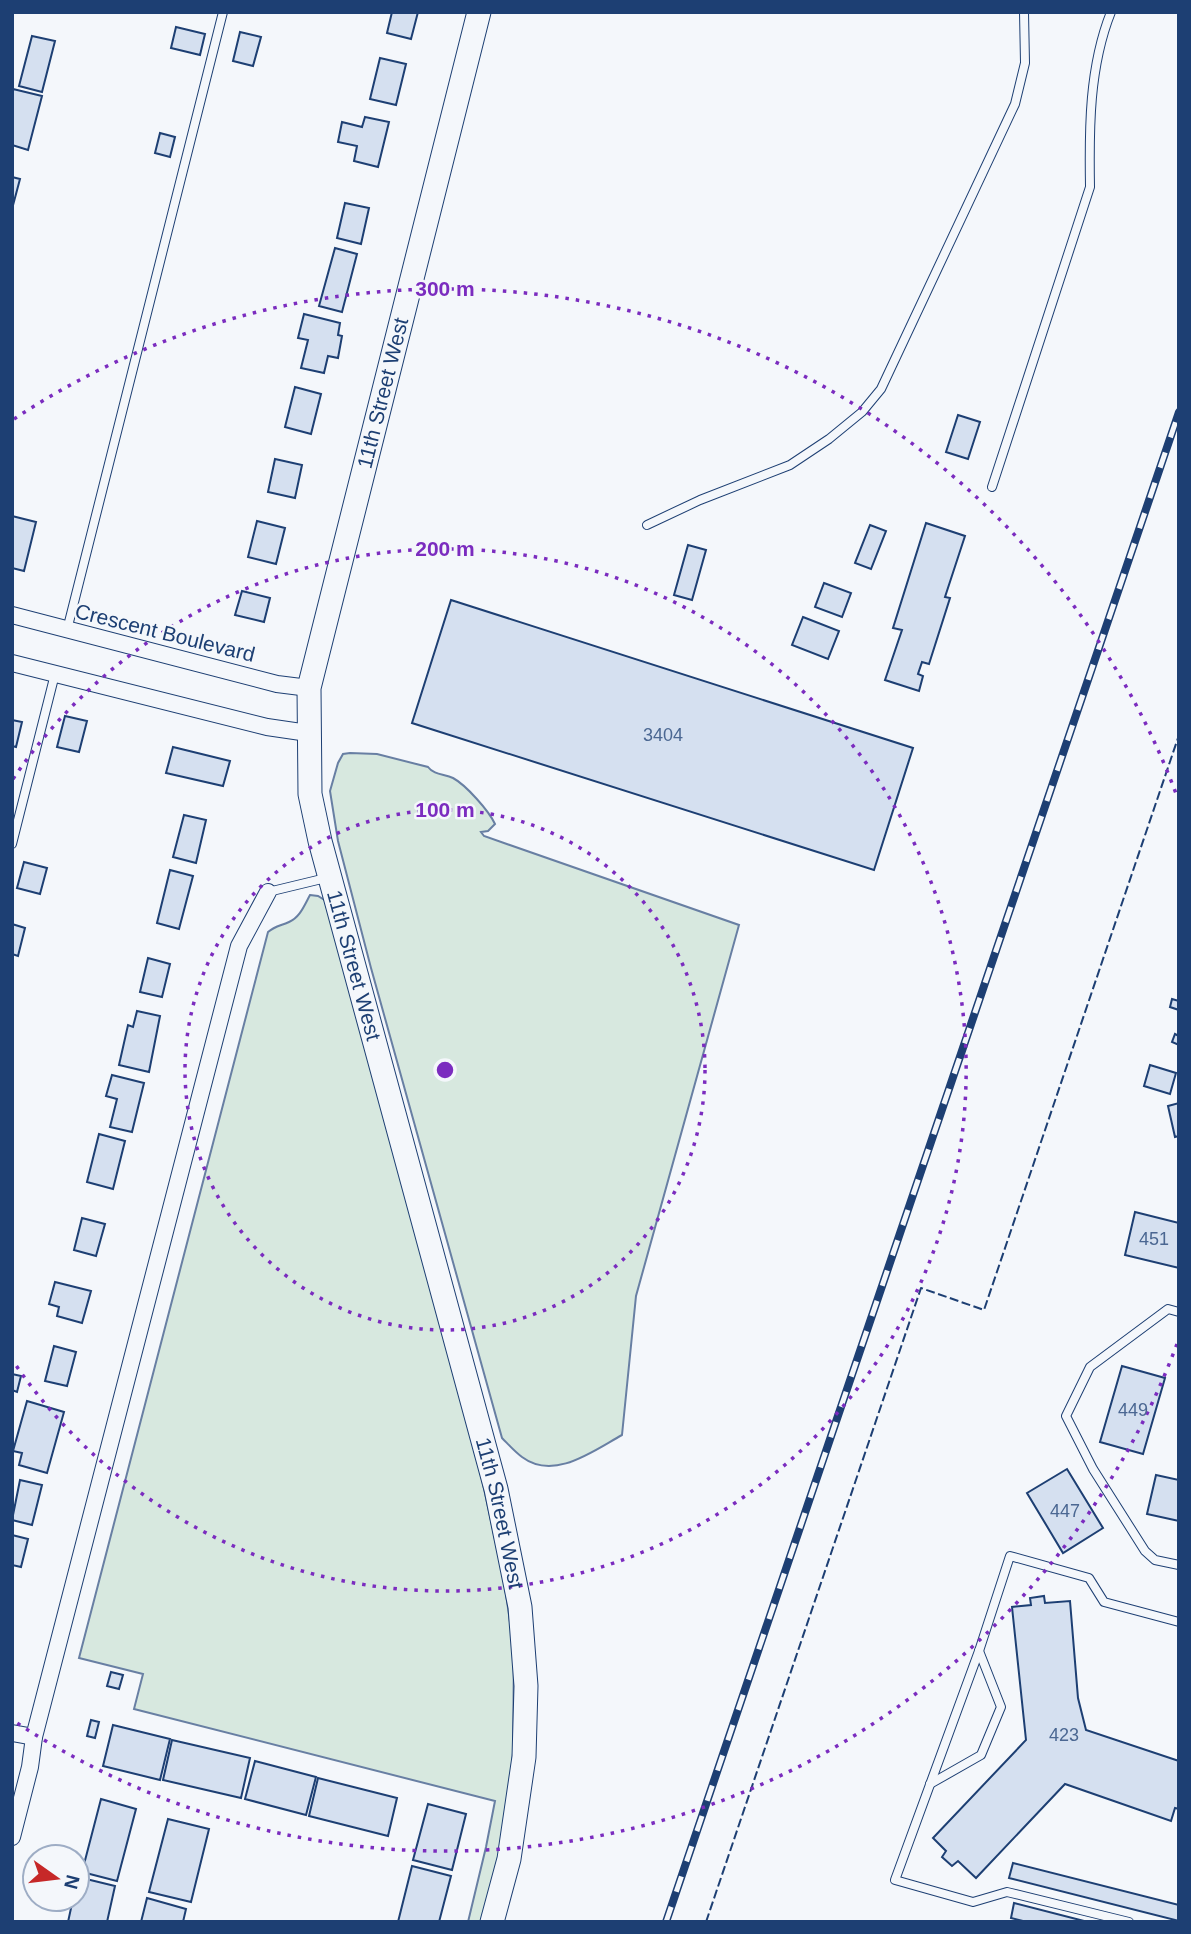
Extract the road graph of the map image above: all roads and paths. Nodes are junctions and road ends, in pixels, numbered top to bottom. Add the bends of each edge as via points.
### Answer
1 (223, 12) edge
2 (479, 12) edge
3 (1024, 12) edge
4 (1111, 12) edge
5 (992, 487) dead end
6 (647, 525) dead end
7 (12, 615) edge
8 (67, 630) junction
9 (12, 663) edge
10 (55, 674) junction
11 (309, 688) junction
12 (308, 733) junction
13 (12, 844) edge
14 (330, 877) junction
15 (268, 891) joint
16 (1179, 1312) edge
17 (1179, 1565) edge
18 (1179, 1622) edge
19 (979, 1651) junction
20 (12, 1733) edge
21 (34, 1737) junction
22 (930, 1784) junction
23 (12, 1837) edge
24 (492, 1922) edge
25 (1129, 1922) edge

1 - 8 lane
2 - 11 main road, 11th Street West
3 - 6 lane via 1025,63 1015,104 881,389 829,439 790,464
4 - 5 lane via 1093,80 1090,187
7 - 8 street, Crescent Boulevard
8 - 11 street, Crescent Boulevard via 277,684
9 - 10 street
10 - 12 street
10 - 13 lane
11 - 12 main road, 11th Street West
12 - 14 main road, 11th Street West via 310,794
14 - 15 lane
14 - 24 main road, 11th Street West via 496,1489 520,1607 526,1686 524,1757 509,1858
15 - 21 street via 239,946
16 - 17 lane via 1168,1309 1090,1367 1066,1416 1144,1551 1156,1560
18 - 19 lane via 1104,1602 1089,1578 1010,1556
19 - 22 lane
19 - 22 lane via 1001,1707 981,1755
20 - 21 street
21 - 23 street
22 - 25 lane via 895,1880 973,1902 1007,1892

